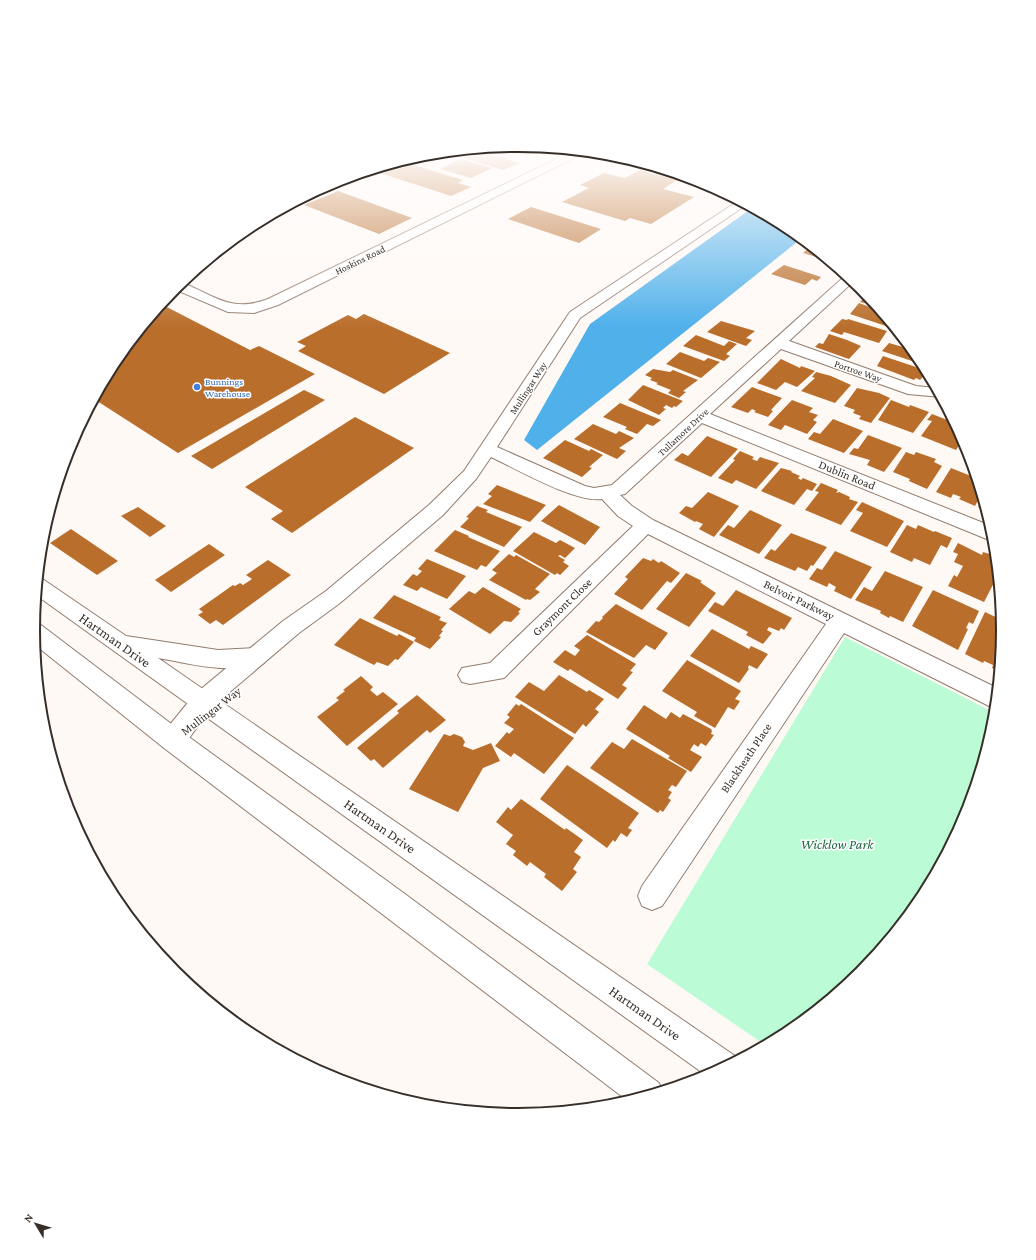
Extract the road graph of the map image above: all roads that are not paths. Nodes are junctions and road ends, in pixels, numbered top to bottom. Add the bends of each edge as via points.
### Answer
1 (461, 210) edge
2 (732, 210) edge
3 (845, 282) edge
4 (184, 288) edge
5 (779, 343) junction
6 (933, 393) edge
7 (700, 416) junction
8 (488, 449) junction
9 (607, 493) junction
10 (646, 525) junction
11 (986, 532) edge
12 (42, 589) edge
13 (333, 598) junction
14 (840, 621) junction
15 (40, 637) edge
16 (120, 643) junction
17 (256, 657) junction
18 (470, 675) dead end
19 (991, 697) edge
20 (210, 706) junction
21 (173, 740) junction
22 (652, 896) dead end
23 (718, 1064) edge
24 (643, 1092) edge

1 - 4 street, Hoskins Road via 254,309 228,308
2 - 8 street, Mullingar Way via 575,315
3 - 5 street, Tullamore Drive
5 - 6 street, Portroe Way via 914,391
5 - 7 street, Tullamore Drive
7 - 9 street, Tullamore Drive via 625,485
7 - 11 street, Dublin Road
8 - 9 street, Tullamore Drive via 580,491
8 - 13 street, Mullingar Way via 470,475 436,510
9 - 10 street, Belvoir Parkway via 625,511
10 - 14 street, Belvoir Parkway
10 - 18 street, Graymont Close via 496,671
12 - 16 street, Hartman Drive
13 - 17 street, Mullingar Way via 291,627
13 - 20 street, Mullingar Way via 303,635
14 - 19 street, Belvoir Parkway
14 - 22 street, Blackheath Place
15 - 21 street
16 - 17 street via 218,659
16 - 20 street, Hartman Drive
17 - 20 street, Mullingar Way
20 - 21 street, Mullingar Way
20 - 23 street, Hartman Drive
21 - 24 street

